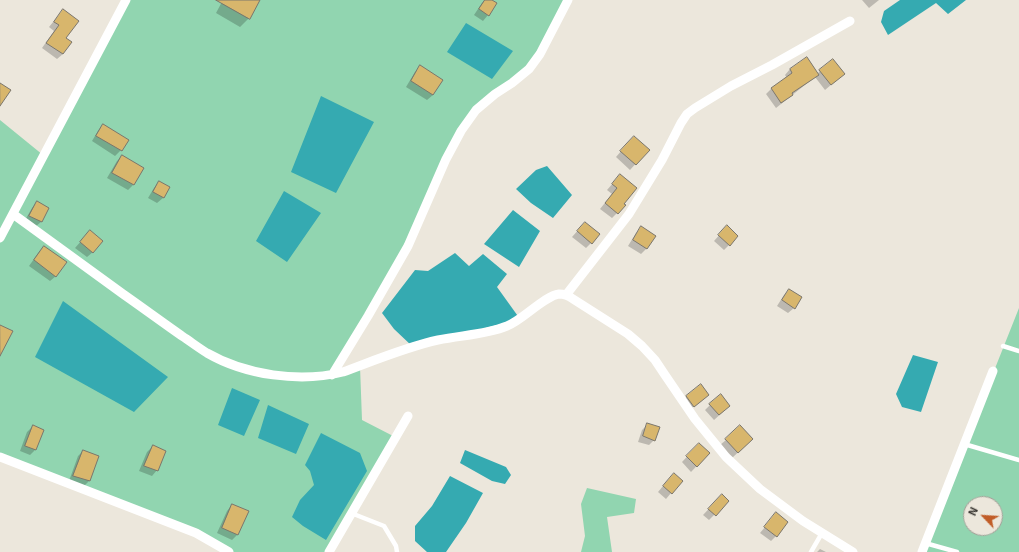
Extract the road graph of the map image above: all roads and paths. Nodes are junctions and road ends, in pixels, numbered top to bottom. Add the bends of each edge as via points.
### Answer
1 (126, 0) edge
2 (568, 0) edge
3 (850, 21) dead end
4 (13, 214) junction
5 (0, 238) edge
6 (566, 295) junction
7 (1004, 346) dead end
8 (1019, 351) edge
9 (993, 371) dead end
10 (332, 375) junction
11 (408, 416) dead end
12 (964, 444) junction
13 (0, 457) edge
14 (1019, 460) edge
15 (352, 513) junction
16 (822, 532) junction
17 (923, 548) edge
18 (229, 552) edge
19 (329, 552) edge
20 (397, 552) edge
21 (811, 552) edge
22 (853, 552) edge
23 (957, 552) edge

1 - 4 street
2 - 10 street via 540,54 529,69 476,110 461,131 408,246
3 - 6 street via 731,86 687,114 660,165 629,214
4 - 5 street
4 - 10 street via 207,353 232,364 269,374 317,377
6 - 10 street via 552,296 509,326 419,345
6 - 16 street via 628,334 642,346 726,457 760,489
7 - 8 lane
9 - 12 street
11 - 15 street
12 - 14 lane
12 - 17 street
13 - 18 street via 196,533
15 - 19 street
15 - 20 lane via 384,526
16 - 21 lane
16 - 22 street
17 - 23 lane

